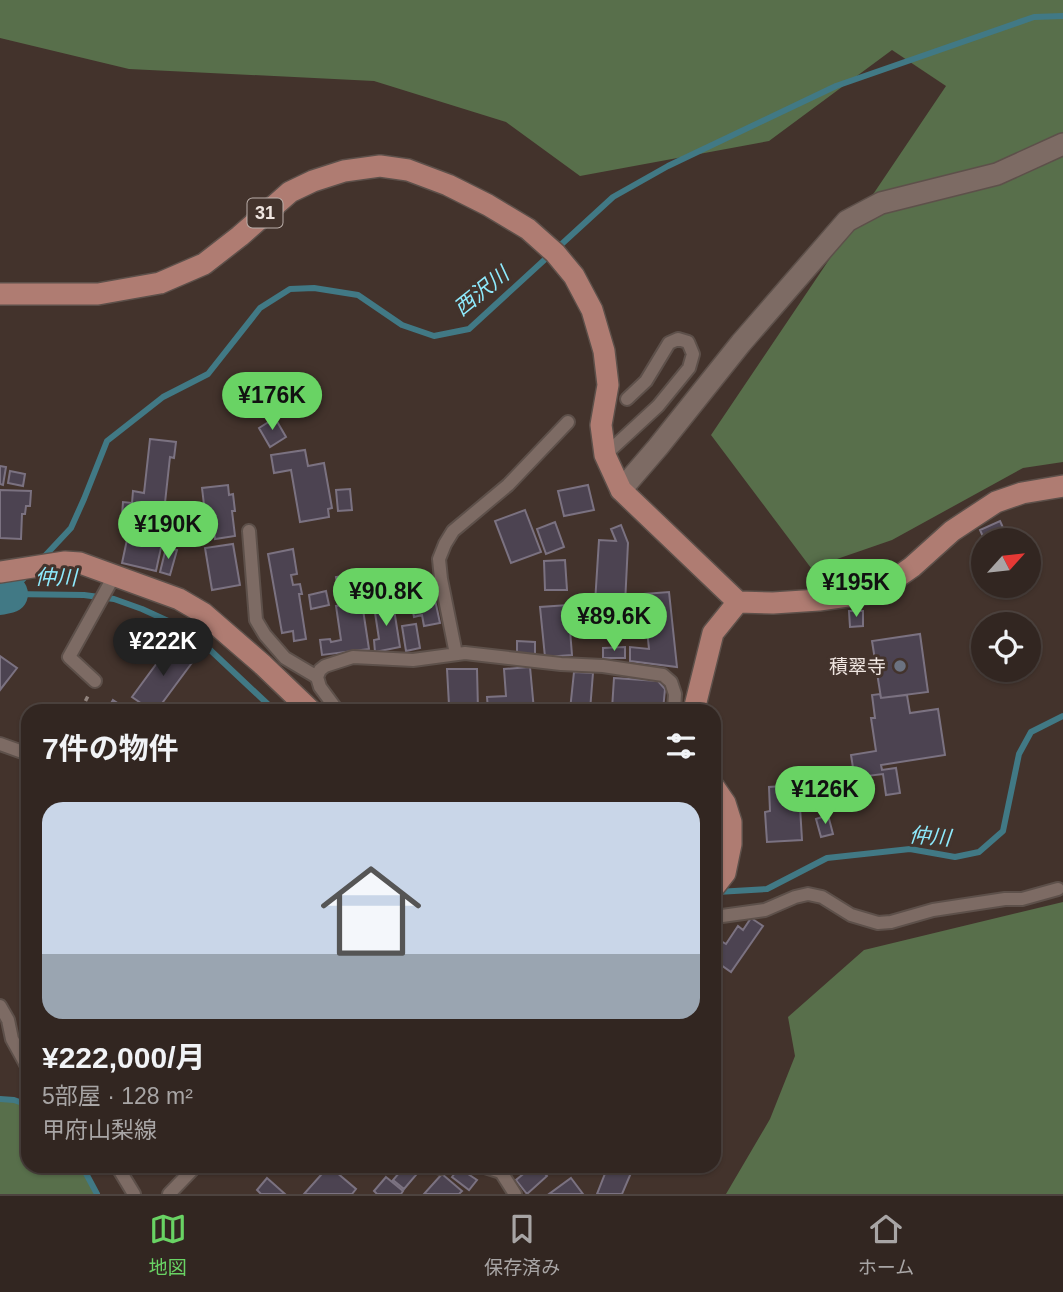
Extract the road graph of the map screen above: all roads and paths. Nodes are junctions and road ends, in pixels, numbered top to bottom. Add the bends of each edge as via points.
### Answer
1 (1063, 144) edge
2 (0, 294) edge
3 (627, 398) dead end
4 (568, 422) dead end
5 (605, 455) junction
6 (1063, 486) edge
7 (621, 490) junction
8 (249, 531) dead end
9 (8, 570) edge
10 (111, 581) junction
11 (738, 602) junction
12 (456, 654) junction
13 (317, 677) junction
14 (95, 681) dead end
15 (304, 704) edge
16 (333, 704) edge
17 (674, 704) edge
18 (695, 704) edge
19 (0, 744) edge
20 (21, 752) edge
21 (721, 798) edge
22 (721, 878) edge
23 (1058, 889) dead end
24 (721, 916) edge
25 (0, 1006) edge
26 (21, 1056) edge
27 (121, 1173) edge
28 (188, 1173) edge
29 (505, 1173) edge
30 (134, 1194) edge
31 (169, 1194) edge
32 (515, 1194) edge

1 - 7 street via 997,174 881,203 847,221
2 - 5 main road, 31 via 98,294 160,284 204,264 290,192 313,181 380,166 408,170 448,185 528,229 574,276 592,310 604,351 608,385 601,425
3 - 5 lane via 646,381 668,343 688,342 692,354 689,368 658,407
4 - 12 lane via 508,485 453,531 445,544 440,569
5 - 7 main road, 31
6 - 11 main road via 996,502 952,531 912,567 869,593 819,600
7 - 11 main road, 31
8 - 13 lane via 256,620 285,658
9 - 10 main road via 80,563
10 - 14 lane via 69,657
10 - 15 main road via 179,599 203,613
11 - 18 main road via 713,633
12 - 13 lane via 413,660 354,657 325,666
12 - 17 lane via 663,675 671,682
13 - 16 lane
19 - 20 lane
21 - 22 main road via 731,822 731,844
23 - 24 lane via 933,910 891,922 851,915 808,894 765,909
25 - 26 lane
27 - 30 lane
28 - 31 lane
29 - 32 lane

